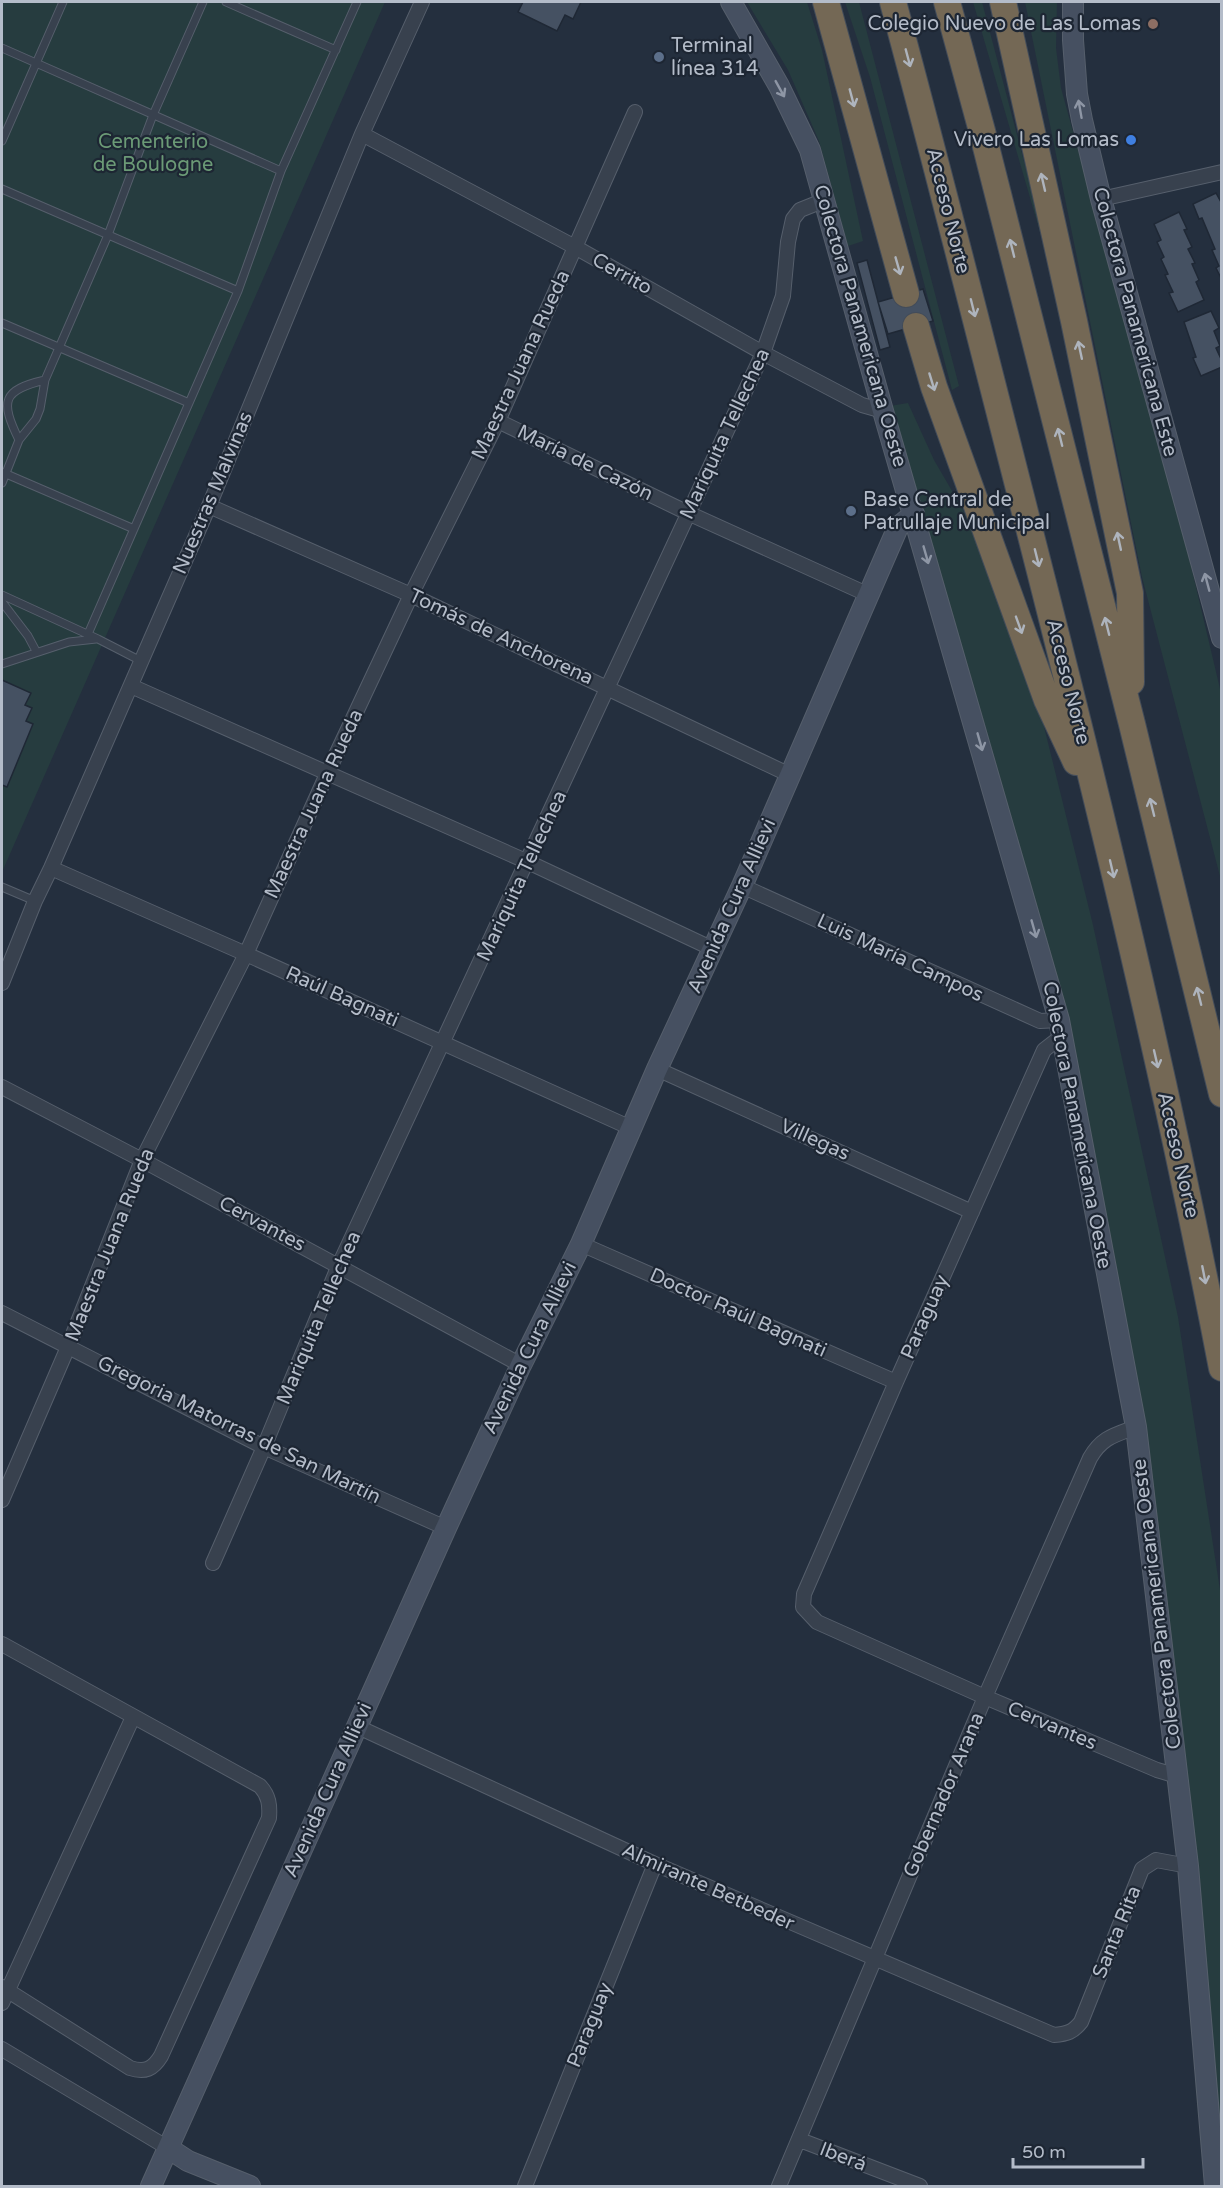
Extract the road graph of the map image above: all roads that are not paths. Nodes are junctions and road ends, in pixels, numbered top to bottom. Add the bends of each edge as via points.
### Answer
1 (63, 2) edge
2 (203, 2) edge
3 (226, 2) edge
4 (357, 2) edge
5 (422, 2) edge
6 (731, 2) edge
7 (826, 2) edge
8 (893, 2) edge
9 (947, 2) edge
10 (1003, 2) edge
11 (1073, 2) edge
12 (2, 48) edge
13 (336, 50) junction
14 (36, 63) junction
15 (635, 112) dead end
16 (153, 115) junction
17 (362, 134) junction
18 (2, 141) edge
19 (281, 171) junction
20 (1221, 172) edge
21 (2, 189) edge
22 (1101, 199) junction
23 (825, 200) junction
24 (108, 235) junction
25 (575, 247) junction
26 (238, 291) junction
27 (906, 294) dead end
28 (2, 323) edge
29 (916, 326) dead end
30 (59, 348) junction
31 (763, 353) junction
32 (45, 380) junction
33 (189, 403) junction
34 (883, 411) junction
35 (498, 421) junction
36 (19, 440) junction
37 (3, 473) edge
38 (2, 483) edge
39 (209, 506) junction
40 (688, 513) junction
41 (914, 514) junction
42 (134, 529) junction
43 (411, 595) junction
44 (870, 595) junction
45 (2, 596) edge
46 (2, 602) edge
47 (88, 634) junction
48 (1221, 638) edge
49 (98, 639) junction
50 (36, 651) junction
51 (141, 661) junction
52 (2, 664) edge
53 (131, 686) junction
54 (608, 687) junction
55 (1132, 724) junction
56 (327, 774) junction
57 (790, 775) junction
58 (1099, 812) junction
59 (528, 862) junction
60 (51, 868) junction
61 (742, 886) junction
62 (2, 888) edge
63 (35, 901) junction
64 (713, 949) junction
65 (246, 954) junction
66 (3, 976) edge
67 (1061, 1028) junction
68 (444, 1044) junction
69 (657, 1069) junction
70 (2, 1087) edge
71 (1221, 1094) edge
72 (632, 1128) junction
73 (142, 1160) junction
74 (972, 1212) junction
75 (580, 1244) junction
76 (339, 1265) junction
77 (2, 1314) edge
78 (68, 1347) junction
79 (521, 1365) junction
80 (1221, 1368) edge
81 (896, 1382) junction
82 (1137, 1427) junction
83 (264, 1447) junction
84 (2, 1500) edge
85 (446, 1528) junction
86 (213, 1563) dead end
87 (803, 1607) joint
88 (2, 1644) edge
89 (985, 1697) junction
90 (133, 1717) junction
91 (356, 1726) junction
92 (1177, 1776) junction
93 (656, 1864) junction
94 (1188, 1866) junction
95 (874, 1959) junction
96 (3, 1994) edge
97 (1065, 2034) joint
98 (2, 2049) edge
99 (800, 2140) junction
100 (168, 2148) junction
101 (151, 2187) edge
102 (250, 2187) edge
103 (525, 2187) edge
104 (779, 2187) edge
105 (920, 2187) edge
106 (1215, 2187) edge

1 - 14 lane
2 - 16 lane
3 - 13 lane
4 - 13 lane
5 - 17 street, Nuestras Malvinas
6 -> 23 street, Colectora Panamericana Oeste via 798,123
7 -> 27 highway
8 -> 58 highway, Acceso Norte
55 -> 9 highway
55 -> 10 highway via 1130,593
22 -> 11 street, Colectora Panamericana Este via 1077,94
12 - 14 lane
13 - 19 lane
14 - 16 lane
14 - 18 lane
15 - 25 street, Maestra Juana Rueda
16 - 19 lane
16 - 24 lane
17 - 25 street, Cerrito
17 - 39 street, Nuestras Malvinas
19 - 26 lane
20 - 22 street
21 - 24 lane
48 -> 22 street, Colectora Panamericana Este
23 - 31 street, Mariquita Tellechea via 800,210 793,219 783,296
23 - 34 street, Colectora Panamericana Oeste
24 - 26 lane
24 - 30 lane
25 - 31 street, Cerrito
25 - 35 street, Maestra Juana Rueda
26 - 33 lane
28 - 30 lane
29 -> 58 highway via 934,387 1047,700
30 - 32 lane
30 - 33 lane
31 - 34 street, Cerrito via 861,405
31 - 40 street, Mariquita Tellechea
32 - 36 lane via 40,410
32 - 36 lane via 23,386 7,397 6,417
33 - 42 lane
34 - 41 street, Colectora Panamericana Oeste
35 - 40 street, María de Cazón
35 - 43 street, Maestra Juana Rueda
36 - 37 lane
37 - 38 lane
37 - 42 lane
39 - 43 street, Tomás de Anchorena
39 - 51 street, Nuestras Malvinas
40 - 44 street, María de Cazón
40 - 54 street, Mariquita Tellechea
41 - 44 street, Avenida Cura Allievi via 898,527
41 -> 67 street, Colectora Panamericana Oeste
42 - 47 lane
43 - 54 street, Tomás de Anchorena
43 - 56 street, Maestra Juana Rueda
44 - 57 street, Avenida Cura Allievi
45 - 47 lane
46 - 50 lane
47 - 49 lane
49 - 50 lane
49 - 51 lane
50 - 52 lane
51 - 53 street, Nuestras Malvinas
53 - 56 street
53 - 60 street, Nuestras Malvinas
54 - 57 street, Tomás de Anchorena
54 - 59 street, Mariquita Tellechea
71 -> 55 highway
56 - 59 street
56 - 65 street, Maestra Juana Rueda
57 - 61 street, Avenida Cura Allievi
58 -> 80 highway, Acceso Norte via 1193,1218
59 - 64 street
59 - 68 street, Mariquita Tellechea
60 - 63 street, Nuestras Malvinas
60 - 65 street, Raúl Bagnati
61 - 64 street, Avenida Cura Allievi
61 - 67 street, Luis María Campos
62 - 63 lane
63 - 66 street, Nuestras Malvinas
64 - 69 street, Avenida Cura Allievi
65 - 68 street, Raúl Bagnati
65 - 73 street, Maestra Juana Rueda
67 - 74 street, Paraguay via 1044,1050
67 - 82 street, Colectora Panamericana Oeste
68 - 72 street, Raúl Bagnati
68 - 76 street, Mariquita Tellechea
69 - 72 street, Avenida Cura Allievi
69 - 74 street, Villegas
70 - 73 street, Cervantes
72 - 75 street, Avenida Cura Allievi
73 - 76 street, Cervantes
73 - 78 street, Maestra Juana Rueda
74 - 81 street, Paraguay
75 - 79 street, Avenida Cura Allievi
75 - 81 street, Doctor Raúl Bagnati
76 - 79 street, Cervantes
76 - 83 street, Mariquita Tellechea
77 - 78 street, Gregoria Matorras de San Martín
78 - 83 street, Gregoria Matorras de San Martín
78 - 84 street, Maestra Juana Rueda
79 - 85 street, Avenida Cura Allievi
81 - 87 street, Paraguay via 804,1594
82 - 89 street, Gobernador Arana via 1104,1439 1090,1458
82 - 92 street, Colectora Panamericana Oeste
83 - 85 street, Gregoria Matorras de San Martín
83 - 86 street, Mariquita Tellechea
85 - 91 street, Avenida Cura Allievi
87 - 89 street, Cervantes via 817,1622
88 - 90 street
89 - 92 street, Cervantes
89 - 95 street, Gobernador Arana
90 - 96 street
90 - 96 street via 260,1786 267,1793 270,1806 269,1818 161,2056 149,2070 130,2068
91 - 93 street, Almirante Betbeder
91 - 100 street, Avenida Cura Allievi
92 - 94 street, Colectora Panamericana Oeste
93 - 95 street, Almirante Betbeder
93 - 103 street, Paraguay
94 - 97 street, Santa Rita via 1156,1860 1142,1869 1081,2022
94 - 106 street, Colectora Panamericana Oeste
95 - 97 street, Almirante Betbeder via 1054,2035
95 - 99 street, Gobernador Arana
98 - 100 street
99 - 104 street, Gobernador Arana
99 - 105 street, Iberá
100 - 101 street, Avenida Cura Allievi
100 - 102 street via 188,2161

